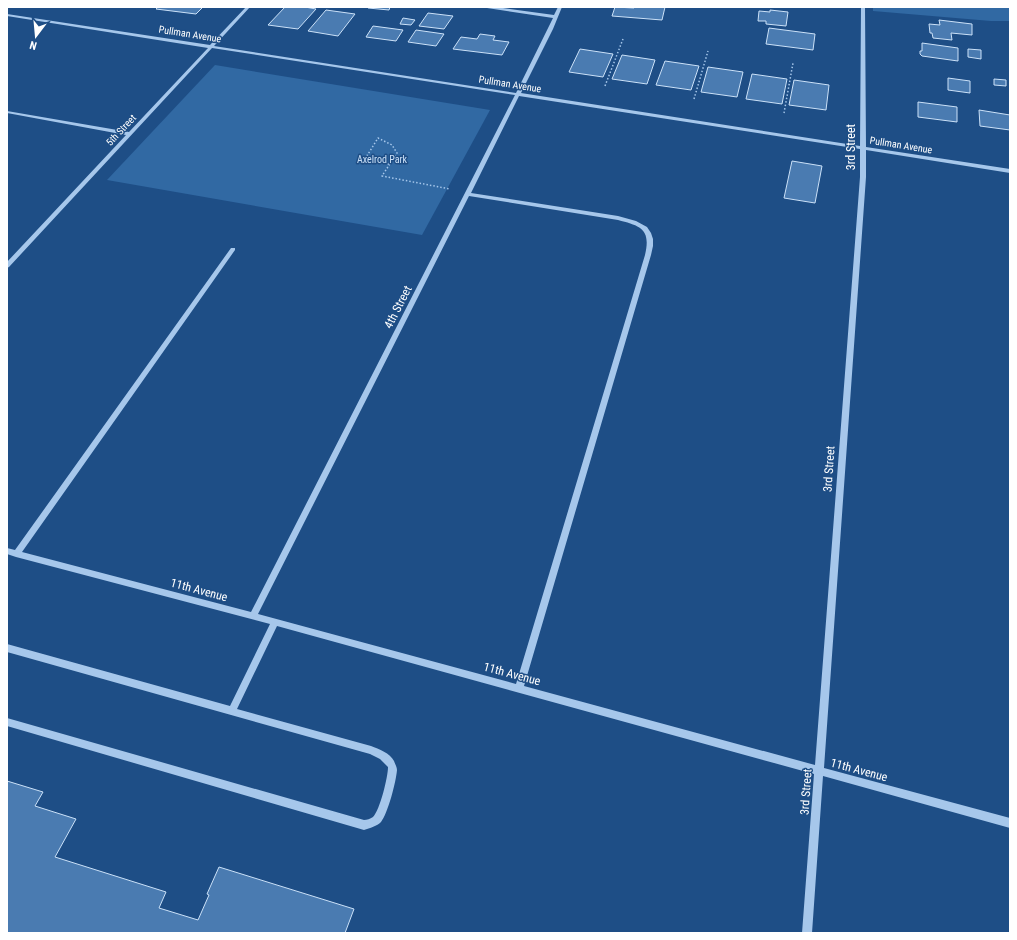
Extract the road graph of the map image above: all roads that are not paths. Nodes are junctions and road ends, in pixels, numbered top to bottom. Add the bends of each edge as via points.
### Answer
1 (248, 7) edge
2 (487, 7) edge
3 (560, 7) edge
4 (863, 7) edge
5 (7, 15) edge
6 (556, 17) junction
7 (211, 47) junction
8 (518, 94) junction
9 (7, 112) edge
10 (130, 134) junction
11 (863, 148) junction
12 (1010, 171) edge
13 (468, 194) junction
14 (233, 249) dead end
15 (7, 266) edge
16 (7, 551) edge
17 (16, 554) junction
18 (253, 616) junction
19 (275, 622) junction
20 (7, 648) edge
21 (519, 688) junction
22 (232, 711) junction
23 (7, 722) edge
24 (820, 772) junction
25 (1010, 823) edge
26 (807, 933) edge

1 - 7 street, 5th Street
2 - 6 street
3 - 6 street, 4th Street
4 - 11 street, 3rd Street
5 - 7 street, Pullman Avenue
6 - 8 street, 4th Street
7 - 8 street, Pullman Avenue
7 - 10 street, 5th Street
8 - 11 street, Pullman Avenue
8 - 13 street, 4th Street
9 - 10 street
10 - 15 street, 5th Street
11 - 12 street, Pullman Avenue
11 - 24 street, 3rd Street
13 - 18 street, 4th Street
13 - 21 street via 631,221 645,228 651,239
14 - 17 street
16 - 17 street, 11th Avenue
17 - 18 street, 11th Avenue
18 - 19 street, 11th Avenue
19 - 21 street, 11th Avenue
19 - 22 street
20 - 22 street
21 - 24 street, 11th Avenue
22 - 23 street via 371,750 387,758 392,767 393,777 378,818 368,824 356,823
24 - 25 street, 11th Avenue
24 - 26 street, 3rd Street

